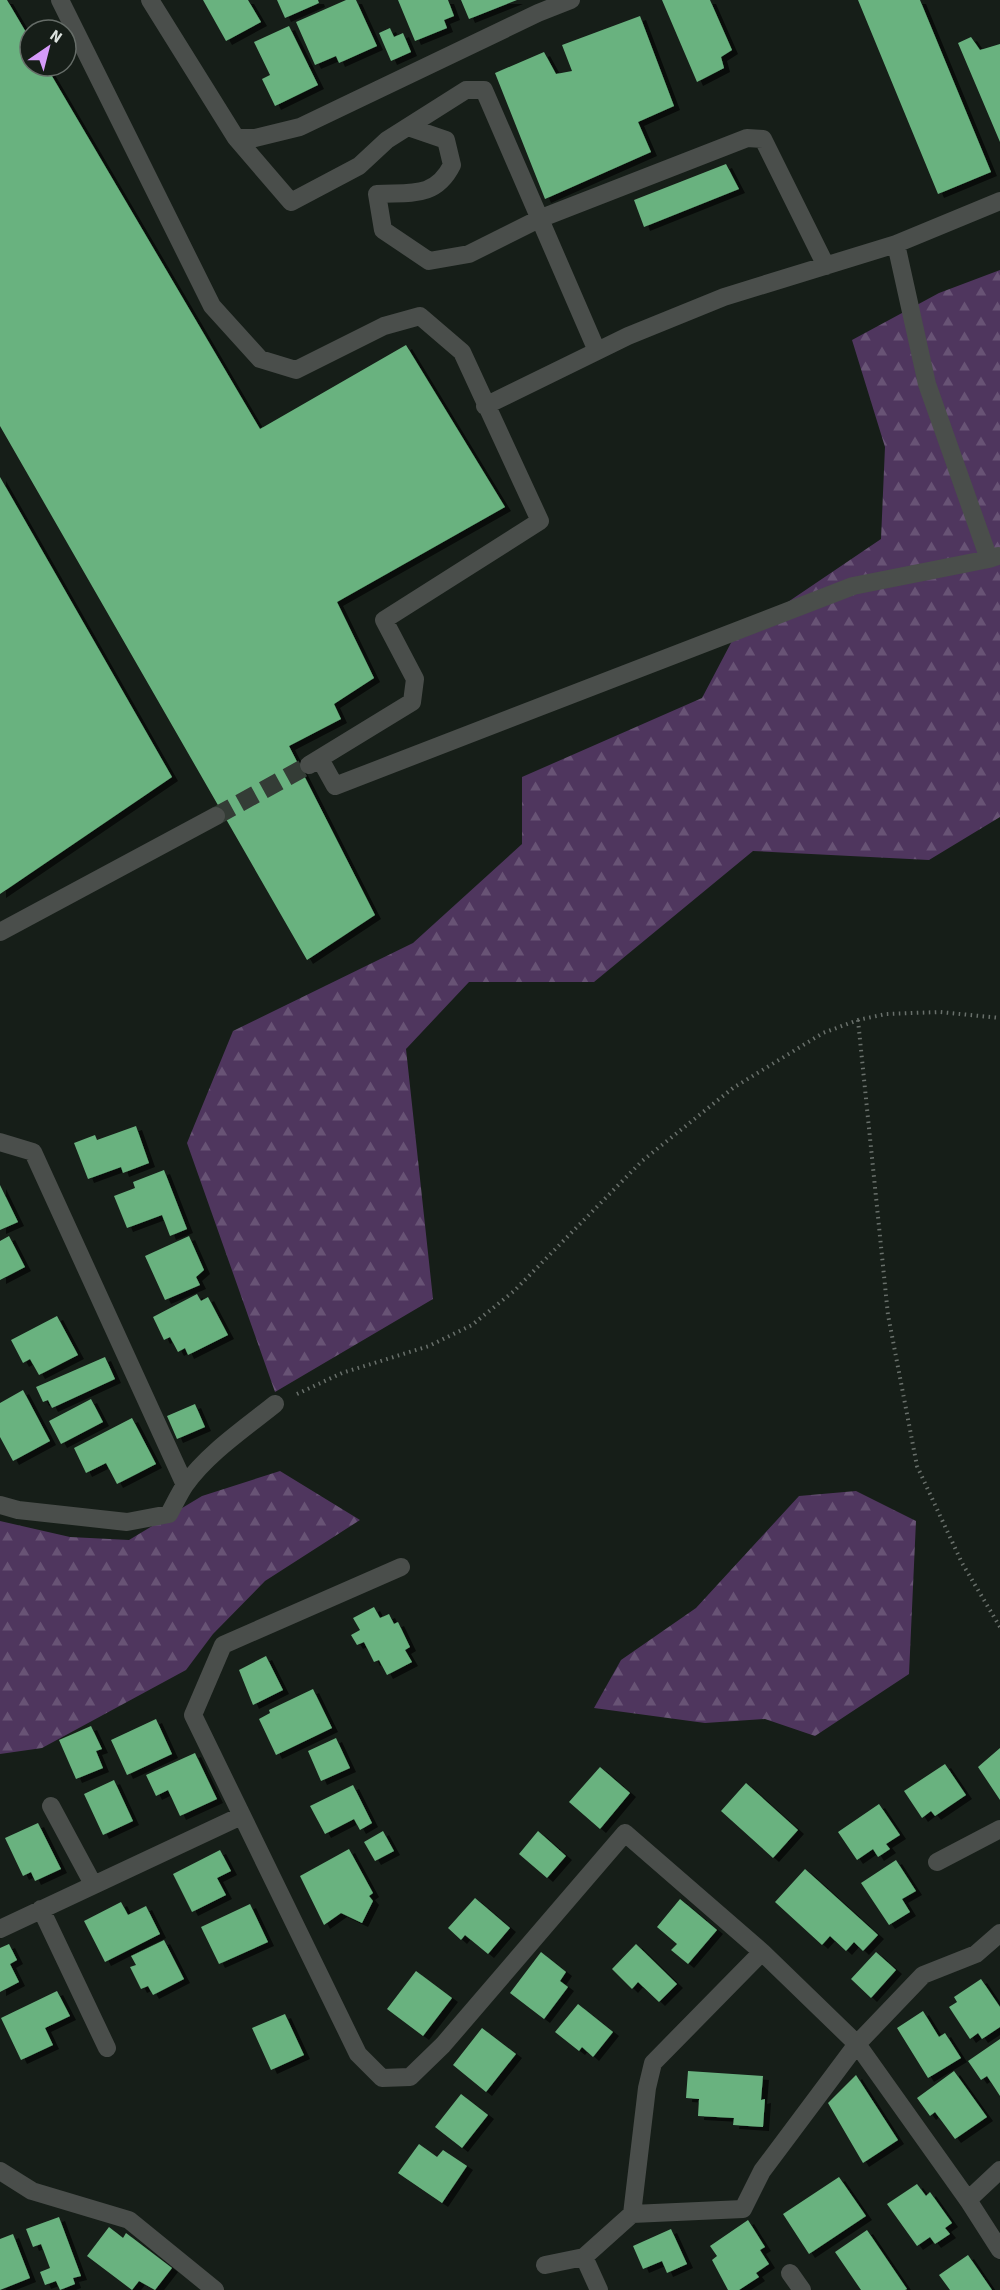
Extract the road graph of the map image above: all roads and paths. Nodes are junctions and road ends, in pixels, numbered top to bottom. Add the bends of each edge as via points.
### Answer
1 (60, 0) edge
2 (150, 0) edge
3 (571, 0) edge
4 (536, 6) edge
5 (408, 127) junction
6 (236, 138) junction
7 (359, 165) junction
8 (377, 194) junction
9 (1000, 201) edge
10 (539, 219) junction
11 (896, 244) junction
12 (826, 266) junction
13 (597, 351) junction
14 (485, 406) junction
15 (994, 557) edge
16 (216, 816) tunnel mouth
17 (0, 932) edge
18 (1000, 1018) edge
19 (858, 1020) junction
20 (0, 1142) edge
21 (275, 1404) joint
22 (185, 1485) junction
23 (0, 1505) edge
24 (401, 1567) dead end
25 (1000, 1627) edge
26 (51, 1806) dead end
27 (241, 1816) junction
28 (1000, 1829) edge
29 (937, 1862) dead end
30 (93, 1884) junction
31 (41, 1909) junction
32 (0, 1929) edge
33 (1000, 1933) edge
34 (762, 1952) junction
35 (857, 2044) junction
36 (107, 2048) dead end
37 (1000, 2170) edge
38 (0, 2171) edge
39 (968, 2200) junction
40 (632, 2214) junction
41 (1000, 2250) edge
42 (584, 2256) junction
43 (544, 2265) dead end
44 (790, 2273) dead end
45 (215, 2290) edge
46 (599, 2290) edge
47 (802, 2290) edge

1 - 14 street via 212,306 260,359 296,370 384,326 420,315 462,352
2 - 6 street
3 - 4 street
4 - 6 street via 300,128
5 - 7 street
5 - 8 street via 446,140 452,165 446,178 424,193
5 - 10 street via 466,90 484,90
6 - 7 street via 291,201
7 - 8 street
8 - 10 street via 383,230 429,261 469,254
9 - 11 street
10 - 12 street via 747,138 763,139
10 - 13 street
11 - 12 street
11 - 15 street via 927,384
12 - 13 street via 724,297
13 - 14 street
14 - 15 street via 540,521 384,620 415,679 412,702 315,762 334,786 853,586
16 - 17 street
18 - 19 path via 940,1012 886,1014
19 - 21 path via 823,1033 733,1088 642,1161 514,1291 472,1325 429,1346 342,1373
19 - 25 path via 888,1315 917,1466 962,1563
20 - 22 street via 33,1152
21 - 22 street via 228,1442
22 - 23 street via 169,1514 127,1522
24 - 27 street via 223,1645 193,1715
26 - 30 street
27 - 30 street
27 - 34 street via 358,2054 382,2078 410,2077 443,2045 625,1833
28 - 29 street
30 - 31 street
31 - 32 street
31 - 36 street
33 - 35 street via 976,1954 923,1975
34 - 35 street
34 - 40 street via 653,2063
35 - 39 street
35 - 40 street via 762,2171 744,2209
37 - 39 street
38 - 45 street via 32,2191 129,2220
39 - 41 street
40 - 42 street
42 - 43 street
42 - 46 street
44 - 47 street

